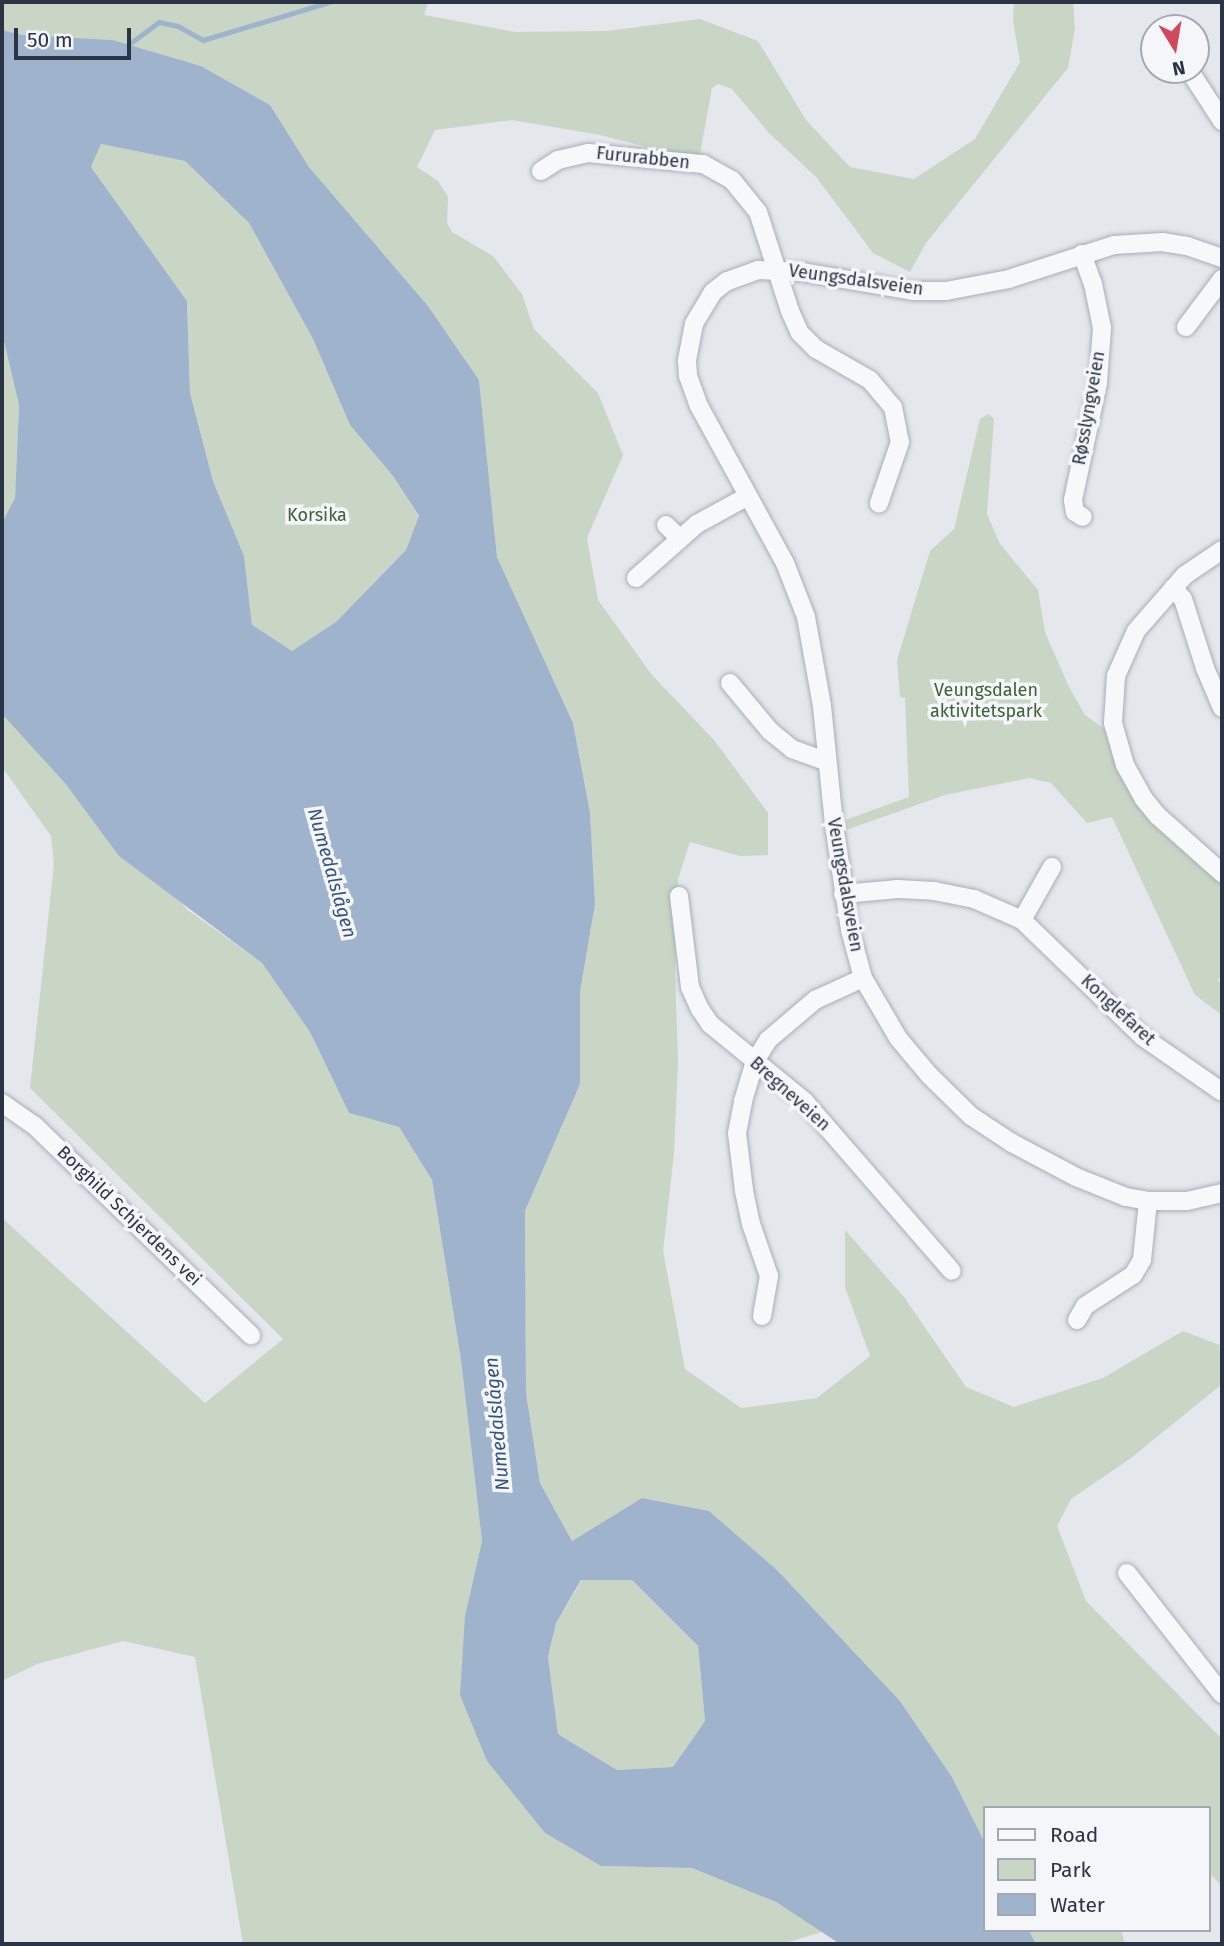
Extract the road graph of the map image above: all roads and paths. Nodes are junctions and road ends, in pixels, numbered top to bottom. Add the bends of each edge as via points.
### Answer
1 (1198, 84) edge
2 (1222, 121) edge
3 (541, 171) dead end
4 (1083, 254) junction
5 (1221, 255) edge
6 (778, 269) junction
7 (1222, 279) edge
8 (1186, 327) dead end
9 (748, 496) junction
10 (879, 503) dead end
11 (1083, 517) dead end
12 (666, 525) dead end
13 (680, 538) junction
14 (1222, 550) edge
15 (635, 578) dead end
16 (1173, 588) junction
17 (730, 683) dead end
18 (1222, 708) edge
19 (827, 762) junction
20 (1052, 867) dead end
21 (1222, 873) edge
22 (843, 894) junction
23 (679, 896) dead end
24 (1021, 920) junction
25 (863, 978) junction
26 (755, 1060) junction
27 (1222, 1092) edge
28 (2, 1103) edge
29 (1222, 1193) edge
30 (1148, 1201) junction
31 (952, 1271) dead end
32 (762, 1316) dead end
33 (1077, 1320) dead end
34 (251, 1335) dead end
35 (1127, 1573) dead end
36 (1222, 1694) edge

1 - 2 street
3 - 6 street, Fururabben via 558,160 588,153 703,164 732,180 758,212
4 - 5 street, Veungsdalsveien via 1141,242
4 - 6 street, Veungsdalsveien via 1009,279 946,291 894,288
4 - 11 street, Røsslyngveien via 1102,328 1098,383 1073,500 1074,512
6 - 9 street, Veungsdalsveien via 740,274 713,292 694,324 688,348 688,376 698,406
6 - 10 street, Fururabben via 800,333 816,349 870,380 893,407 900,442
7 - 8 street
9 - 13 street
9 - 19 street, Veungsdalsveien via 785,563 806,617
12 - 13 street
13 - 15 street
14 - 16 street
16 - 18 street via 1183,599
16 - 21 street via 1152,608 1124,652 1116,676 1112,723 1125,765 1144,799
17 - 19 street via 770,731 792,749
19 - 22 street, Veungsdalsveien
20 - 24 street
22 - 24 street, Konglefaret via 934,891 974,898
22 - 25 street, Veungsdalsveien
23 - 26 street, Bregneveien via 690,988 699,1009 710,1024
24 - 27 street, Konglefaret via 1143,1037
25 - 26 street via 815,1000 768,1040
25 - 30 street, Veungsdalsveien via 898,1038 971,1116 1076,1177
26 - 31 street, Bregneveien via 841,1140
26 - 32 street via 737,1133 751,1224 769,1276
28 - 34 street, Borghild Schjerdens vei via 35,1126
29 - 30 street, Veungsdalsveien via 1188,1201
30 - 33 street via 1137,1269 1085,1306
35 - 36 street

